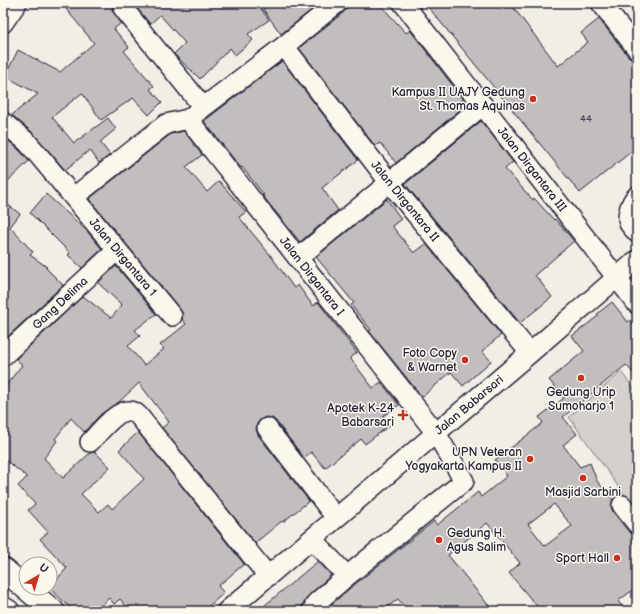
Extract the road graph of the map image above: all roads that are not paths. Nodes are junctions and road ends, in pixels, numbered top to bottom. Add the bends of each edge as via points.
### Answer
1 (17, 3) edge
2 (337, 3) edge
3 (403, 3) edge
4 (601, 3) edge
5 (123, 8) dead end
6 (3, 23) edge
7 (284, 46) junction
8 (637, 49) edge
9 (483, 105) junction
10 (203, 107) junction
11 (188, 119) junction
12 (3, 122) edge
13 (390, 183) junction
14 (637, 196) edge
15 (74, 197) junction
16 (637, 233) edge
17 (116, 250) junction
18 (298, 258) junction
19 (637, 260) edge
20 (616, 278) junction
21 (637, 304) edge
22 (172, 316) dead end
23 (530, 353) junction
24 (3, 355) edge
25 (267, 428) dead end
26 (436, 433) junction
27 (90, 442) dead end
28 (622, 505) dead end
29 (336, 518) junction
30 (637, 524) edge
31 (312, 539) junction
32 (3, 569) edge
33 (268, 576) junction
34 (347, 576) junction
35 (3, 583) edge
36 (3, 608) edge
37 (8, 611) edge
38 (44, 611) edge
39 (53, 611) edge
40 (227, 611) edge
41 (312, 611) edge

1 - 6 street
2 - 7 street
3 - 9 street, Jalan Dirgantara III
4 - 8 street
5 - 10 street
7 - 10 street
7 - 13 street, Jalan Dirgantara II
9 - 13 street
9 - 20 street, Jalan Dirgantara III
10 - 11 street
11 - 15 street via 166,124 157,130
11 - 18 street, Jalan Dirgantara I
12 - 15 street, Jalan Dirgantara 1 via 27,142
13 - 18 street
13 - 23 street, Jalan Dirgantara II
14 - 16 street via 628,211 629,223
15 - 17 street, Jalan Dirgantara 1
17 - 22 street, Jalan Dirgantara 1
17 - 24 street, Gang Delima
18 - 26 street, Jalan Dirgantara I
19 - 20 street, Jalan Babarsari
20 - 21 street, Jalan Dirgantara III
20 - 23 street, Jalan Babarsari
23 - 26 street, Jalan Babarsari
25 - 29 street
26 - 29 street, Jalan Babarsari
26 - 34 street, Jalan Dirgantara I via 464,481
27 - 33 street via 115,417 125,411 131,410 138,415
28 - 30 street
29 - 31 street, Jalan Babarsari
31 - 33 street, Jalan Babarsari
31 - 34 street
32 - 39 highway
33 - 40 street, Jalan Babarsari
34 - 41 street via 316,603
35 - 38 highway
36 - 37 highway

